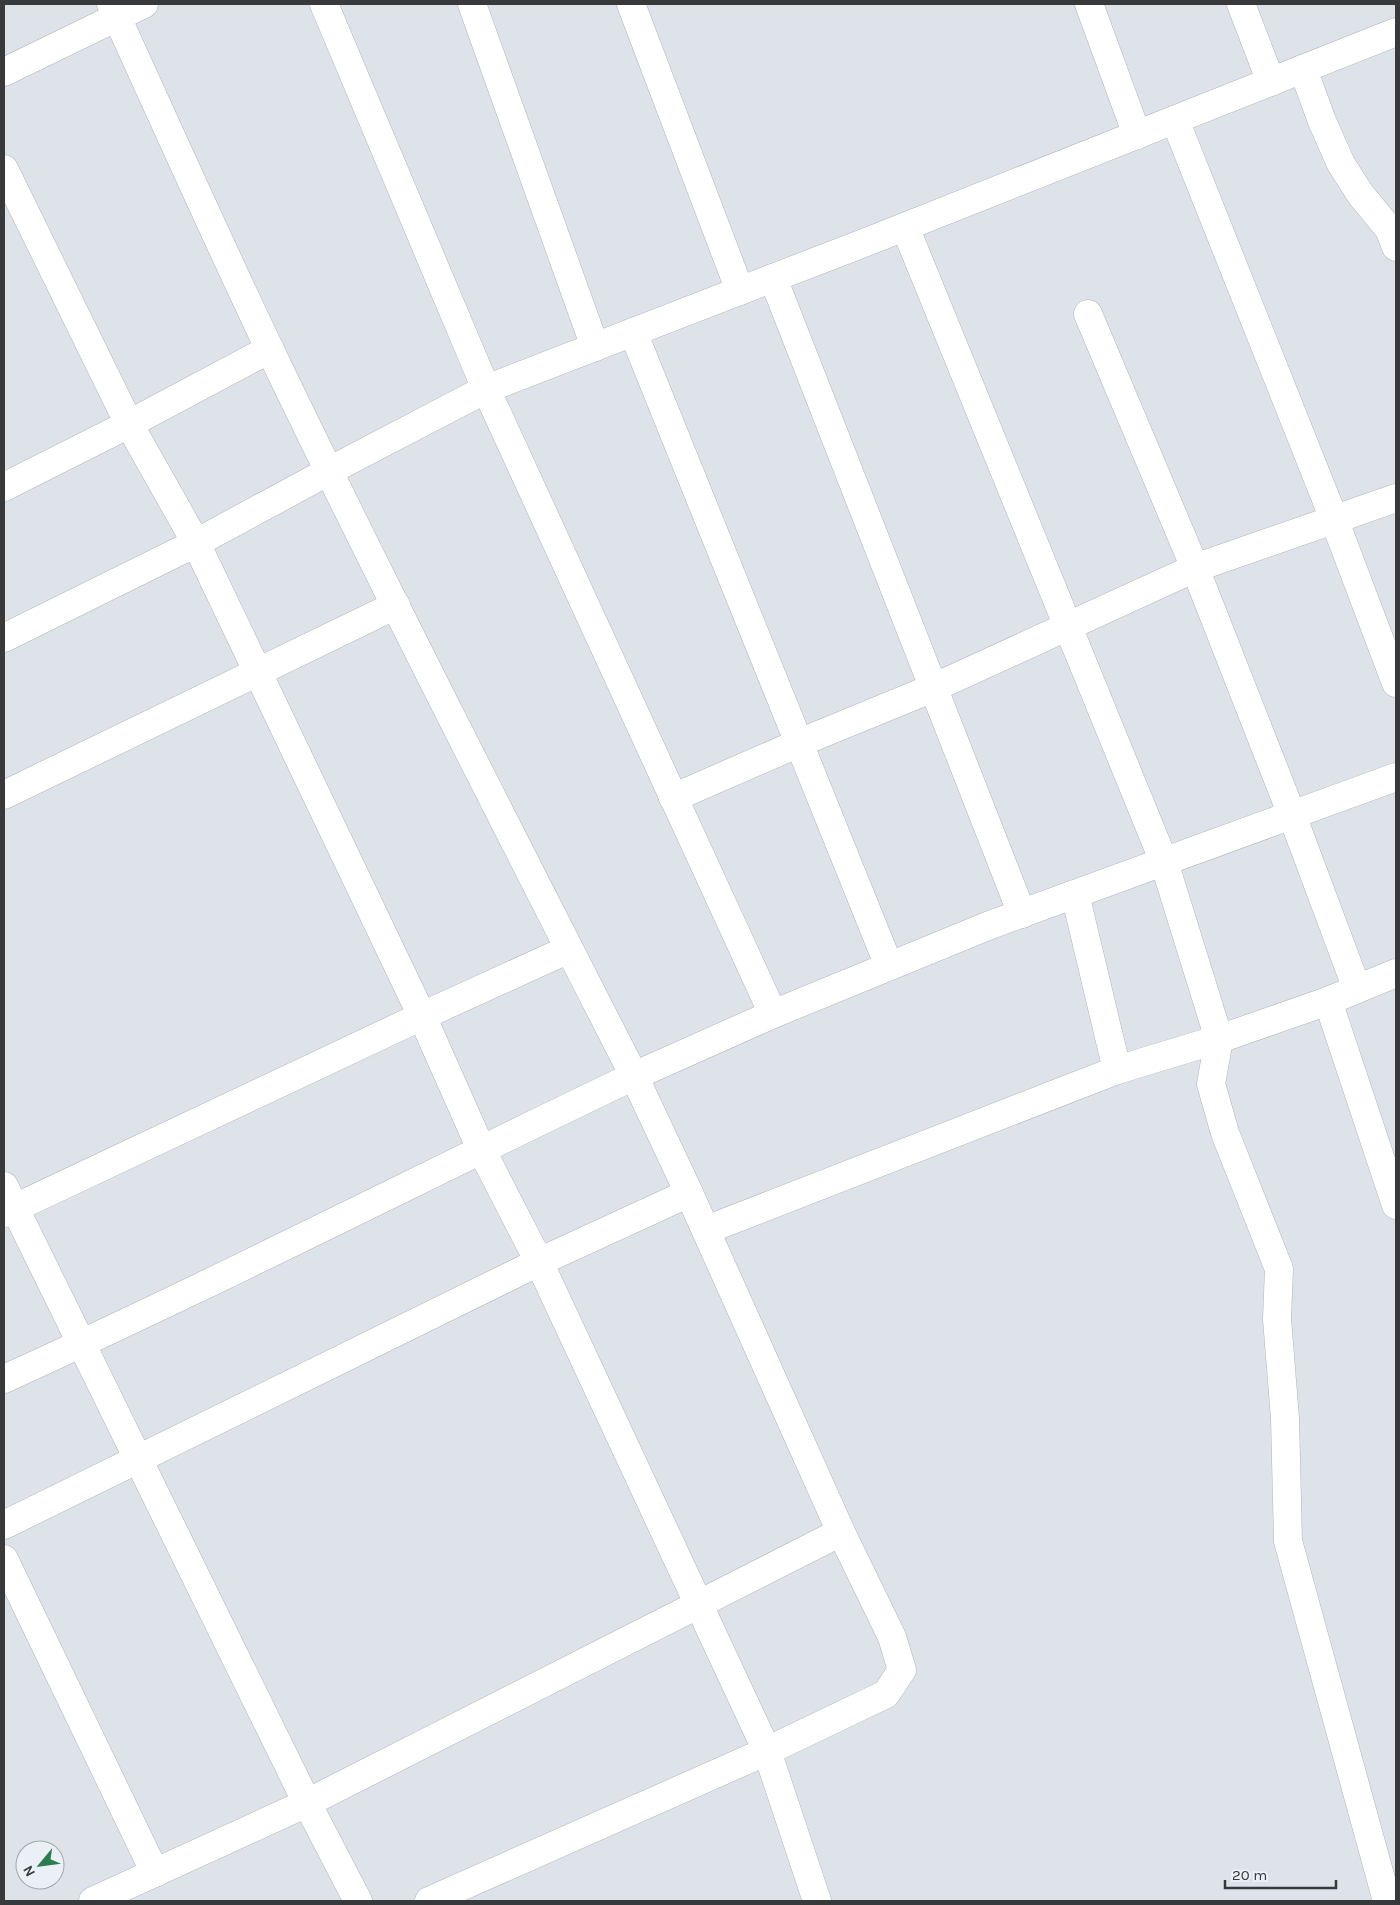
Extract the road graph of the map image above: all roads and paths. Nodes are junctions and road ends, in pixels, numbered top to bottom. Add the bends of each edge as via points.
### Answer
1 (144, 4) edge
2 (324, 4) edge
3 (472, 4) edge
4 (631, 4) edge
5 (1089, 4) edge
6 (1241, 4) edge
7 (114, 10) edge
8 (1396, 32) edge
9 (1303, 69) junction
10 (4, 72) edge
11 (1271, 82) junction
12 (1175, 120) junction
13 (1137, 136) junction
14 (4, 169) edge
15 (905, 227) junction
16 (1396, 247) edge
17 (773, 278) junction
18 (740, 291) junction
19 (1088, 314) dead end
20 (633, 332) junction
21 (595, 347) junction
22 (270, 349) junction
23 (486, 390) junction
24 (129, 424) junction
25 (329, 471) junction
26 (4, 487) edge
27 (1396, 498) edge
28 (1334, 519) junction
29 (196, 544) junction
30 (1195, 568) junction
31 (396, 605) junction
32 (1068, 627) junction
33 (4, 638) edge
34 (258, 673) junction
35 (1396, 683) edge
36 (933, 688) junction
37 (799, 743) junction
38 (1396, 777) edge
39 (4, 795) edge
40 (673, 798) junction
41 (1292, 815) junction
42 (1164, 862) junction
43 (1076, 894) junction
44 (1022, 914) junction
45 (569, 949) junction
46 (889, 966) junction
47 (1396, 973) edge
48 (1357, 989) junction
49 (1328, 1001) junction
50 (774, 1014) junction
51 (422, 1016) junction
52 (1219, 1039) junction
53 (1117, 1070) junction
54 (634, 1076) junction
55 (481, 1149) junction
56 (689, 1193) junction
57 (7, 1202) edge
58 (1396, 1205) edge
59 (706, 1230) junction
60 (538, 1262) junction
61 (80, 1344) junction
62 (4, 1379) edge
63 (139, 1459) junction
64 (4, 1525) edge
65 (841, 1532) junction
66 (4, 1560) edge
67 (698, 1605) junction
68 (766, 1751) junction
69 (307, 1803) junction
70 (1396, 1869) edge
71 (155, 1873) junction
72 (93, 1901) edge
73 (358, 1901) edge
74 (429, 1901) edge
75 (817, 1901) edge
76 (1389, 1901) edge

1 - 7 street
2 - 23 street
3 - 21 street
4 - 18 street
5 - 13 street
6 - 11 street
7 - 10 street
7 - 22 street
8 - 9 street
9 - 11 street
9 - 16 street via 1341,164 1389,229
11 - 12 street
12 - 13 street
12 - 28 street
13 - 15 street
14 - 24 street
15 - 17 street
15 - 32 street
17 - 18 street
17 - 36 street
18 - 20 street
19 - 30 street
20 - 21 street
20 - 37 street
21 - 23 street
22 - 24 street
22 - 25 street
23 - 25 street
23 - 40 street
24 - 26 street
24 - 29 street
25 - 29 street
25 - 31 street
27 - 28 street
28 - 30 street
28 - 35 street
29 - 33 street
29 - 34 street
30 - 32 street
30 - 41 street
31 - 34 street
31 - 45 street
32 - 36 street
32 - 42 street
34 - 39 street
34 - 51 street
36 - 37 street
36 - 44 street
37 - 40 street
37 - 46 street
38 - 41 street
40 - 50 street
41 - 42 street
41 - 48 street
42 - 43 street
42 - 52 street
43 - 44 street
43 - 53 street
44 - 46 street
45 - 51 street
45 - 54 street
46 - 50 street
47 - 48 street
48 - 49 street
49 - 52 street
49 - 58 street
50 - 54 street
51 - 55 street
51 - 57 street
52 - 53 street
52 - 76 street via 1210,1084 1225,1134 1279,1269 1277,1319 1285,1418 1288,1541 1330,1700
53 - 59 street
54 - 55 street
54 - 56 street
55 - 60 street
55 - 61 street
56 - 59 street
56 - 60 street
57 - 61 street
59 - 65 street
60 - 63 street
60 - 67 street
61 - 62 street
61 - 63 street
63 - 64 street
63 - 69 street
65 - 67 street
65 - 68 street via 892,1637 902,1670 886,1694
66 - 71 street
67 - 68 street
67 - 69 street
68 - 74 street
68 - 75 street
69 - 71 street
69 - 73 street
70 - 76 street
71 - 72 street

